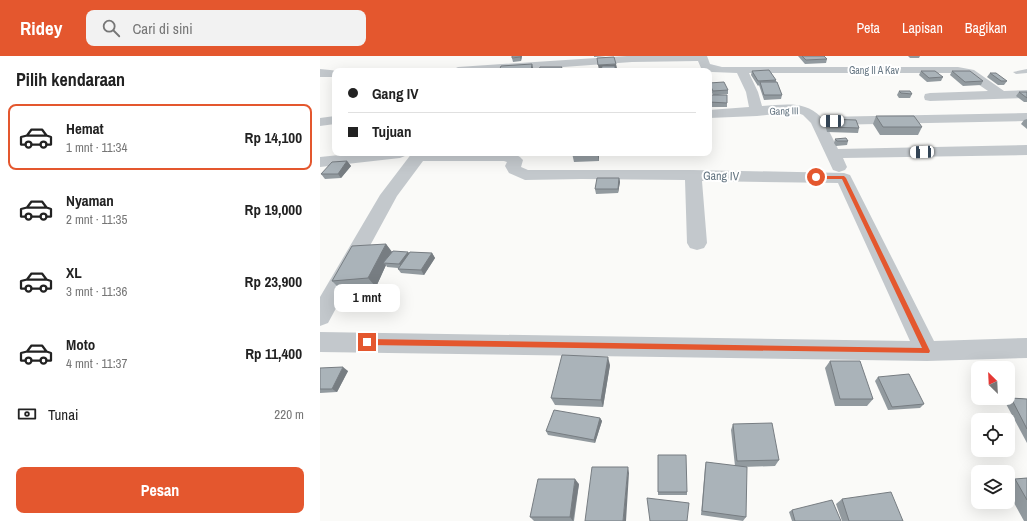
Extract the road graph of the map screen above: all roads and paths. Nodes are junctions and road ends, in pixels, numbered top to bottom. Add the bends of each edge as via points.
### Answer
1 (475, 56) edge
2 (701, 57) edge
3 (471, 68) edge
4 (510, 68) edge
5 (710, 68) edge
6 (712, 69) edge
7 (741, 70) junction
8 (906, 70) junction
9 (1027, 71) edge
10 (1016, 72) dead end
11 (320, 73) edge
12 (332, 73) edge
13 (1000, 94) junction
14 (1027, 94) edge
15 (930, 97) junction
16 (757, 112) junction
17 (712, 114) edge
18 (1027, 117) edge
19 (951, 119) junction
20 (332, 120) edge
21 (817, 121) junction
22 (320, 122) edge
23 (1027, 150) edge
24 (832, 154) junction
25 (390, 156) edge
26 (412, 156) edge
27 (507, 156) edge
28 (320, 162) edge
29 (693, 175) junction
30 (844, 178) junction
31 (697, 243) dead end
32 (320, 317) edge
33 (320, 342) edge
34 (1027, 348) edge
35 (927, 351) junction

1 - 3 street
2 - 4 street
2 - 5 street, Gang II A Kav via 705,66
6 - 7 street, Gang II A Kav
7 - 8 street, Gang II A Kav
7 - 16 street via 752,92
8 - 13 street, Gang II A Kav via 962,70
8 - 15 street
9 - 10 lane
11 - 12 street
13 - 14 street
13 - 15 street
15 - 19 street
16 - 17 street, Gang III
16 - 21 street, Gang III via 800,109 808,112
18 - 19 street
19 - 21 street
20 - 22 street
21 - 24 street, Gang III
23 - 24 street
24 - 30 street, Gang III
25 - 28 street, Gang IV
26 - 32 street
27 - 29 street, Gang IV via 515,160 515,170 525,175
29 - 30 street, Gang IV
29 - 31 street
30 - 35 street
33 - 35 street
34 - 35 street

